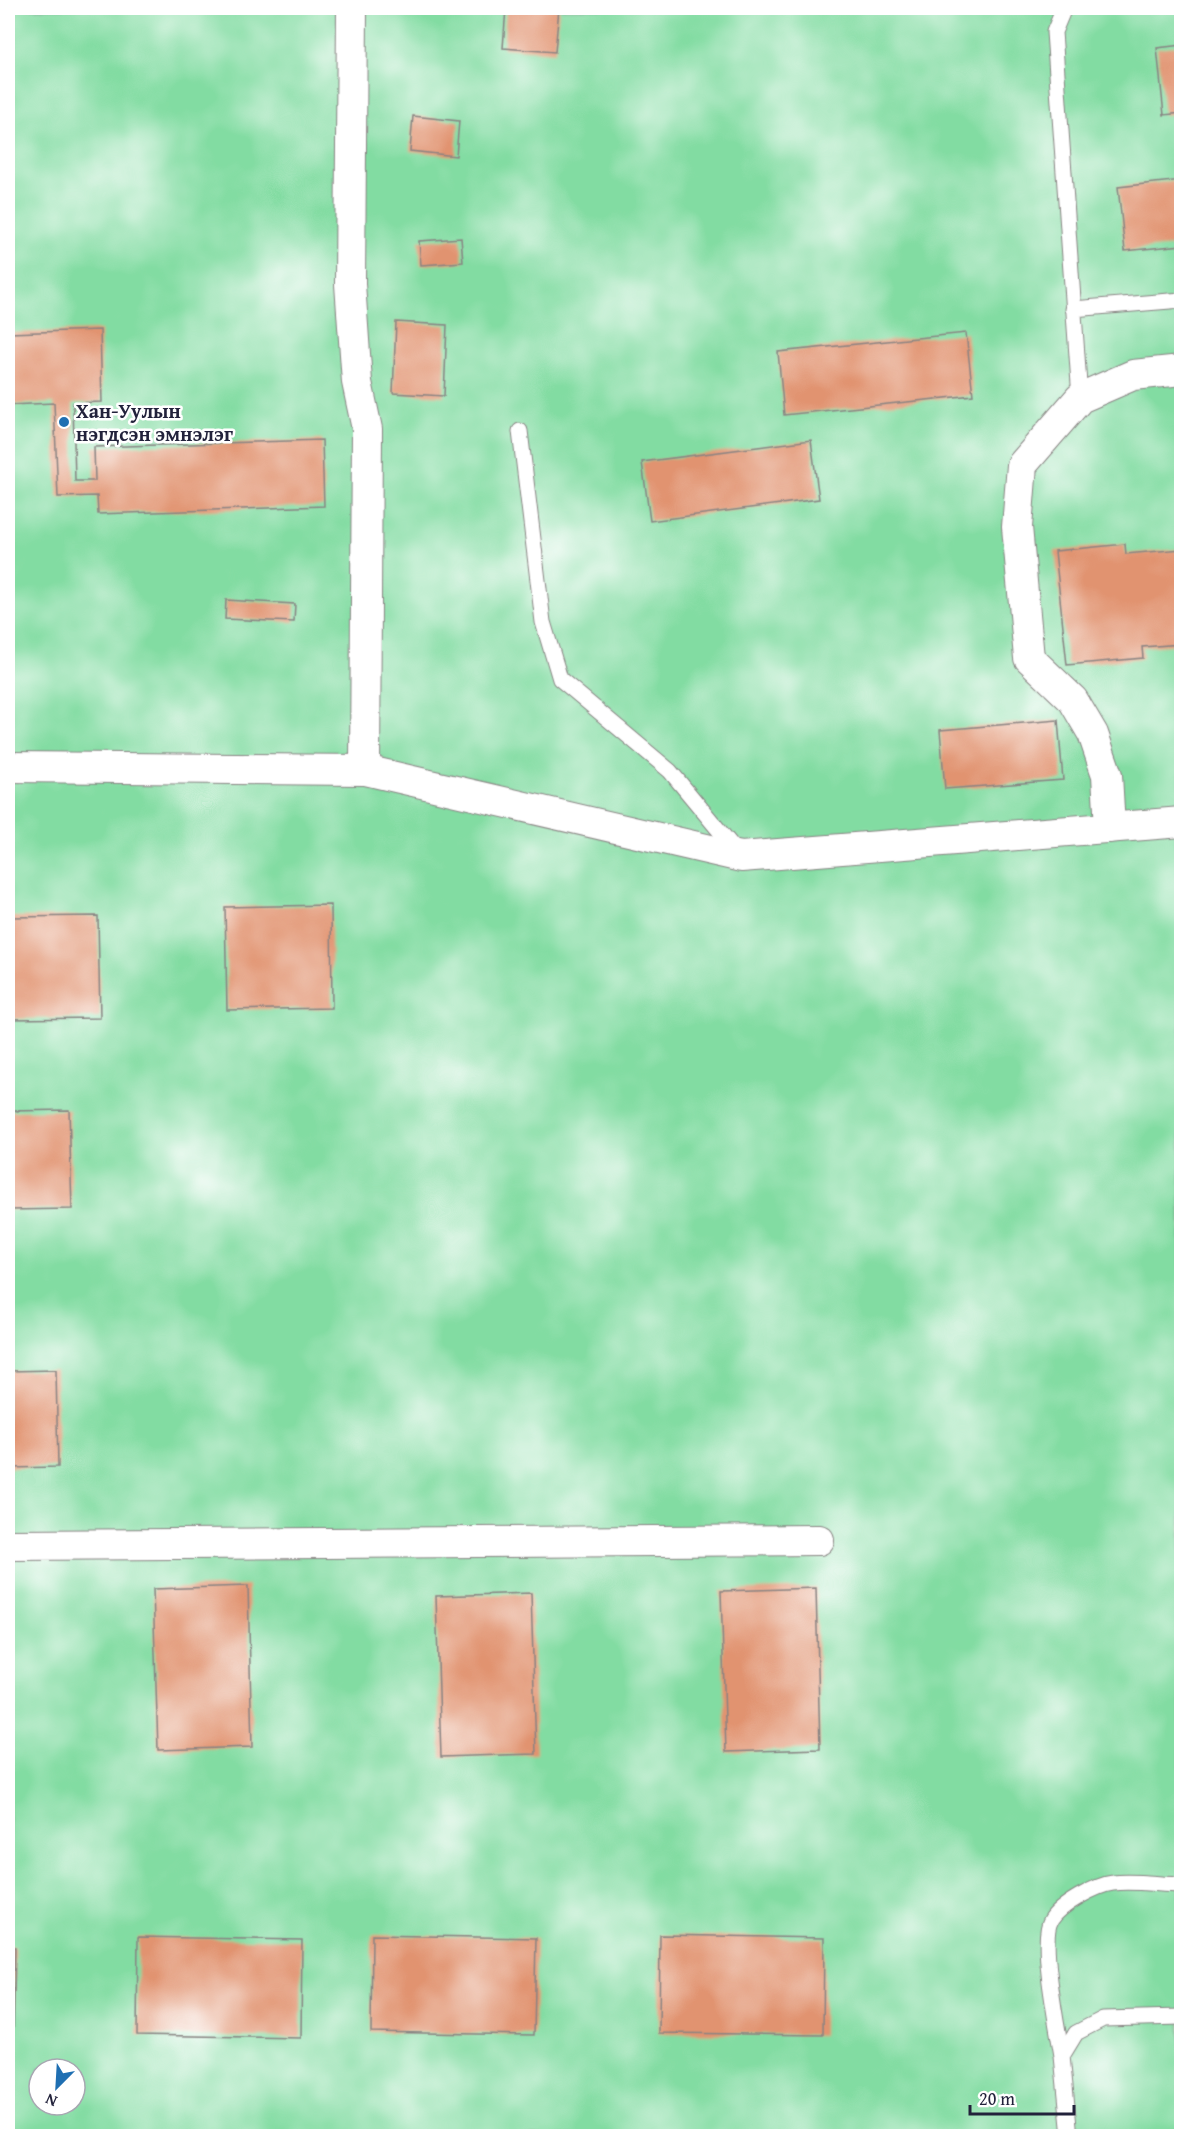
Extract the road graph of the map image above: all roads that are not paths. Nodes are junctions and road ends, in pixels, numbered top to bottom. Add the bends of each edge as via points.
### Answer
1 (352, 8) edge
2 (1065, 8) edge
3 (1182, 300) edge
4 (1073, 309) junction
5 (1182, 370) edge
6 (1080, 398) junction
7 (520, 431) dead end
8 (8, 767) edge
9 (365, 770) junction
10 (1182, 822) edge
11 (1110, 828) junction
12 (741, 857) junction
13 (819, 1540) dead end
14 (8, 1545) edge
15 (1182, 1885) edge
16 (1182, 2017) edge
17 (1062, 2056) junction
18 (1070, 2136) edge

1 - 9 street via 350,284 357,382 367,429
2 - 4 lane via 1054,32
3 - 4 lane
4 - 6 lane
5 - 6 street via 1133,375
6 - 11 street via 1022,465 1017,527 1029,658 1073,700 1093,734 1107,775
7 - 12 lane via 543,622 560,679 670,771
8 - 9 street
9 - 12 street
10 - 11 street
11 - 12 street
13 - 14 street
15 - 17 lane via 1113,1883 1074,1900 1051,1920 1046,1943
16 - 17 lane via 1102,2019 1076,2033
17 - 18 lane

